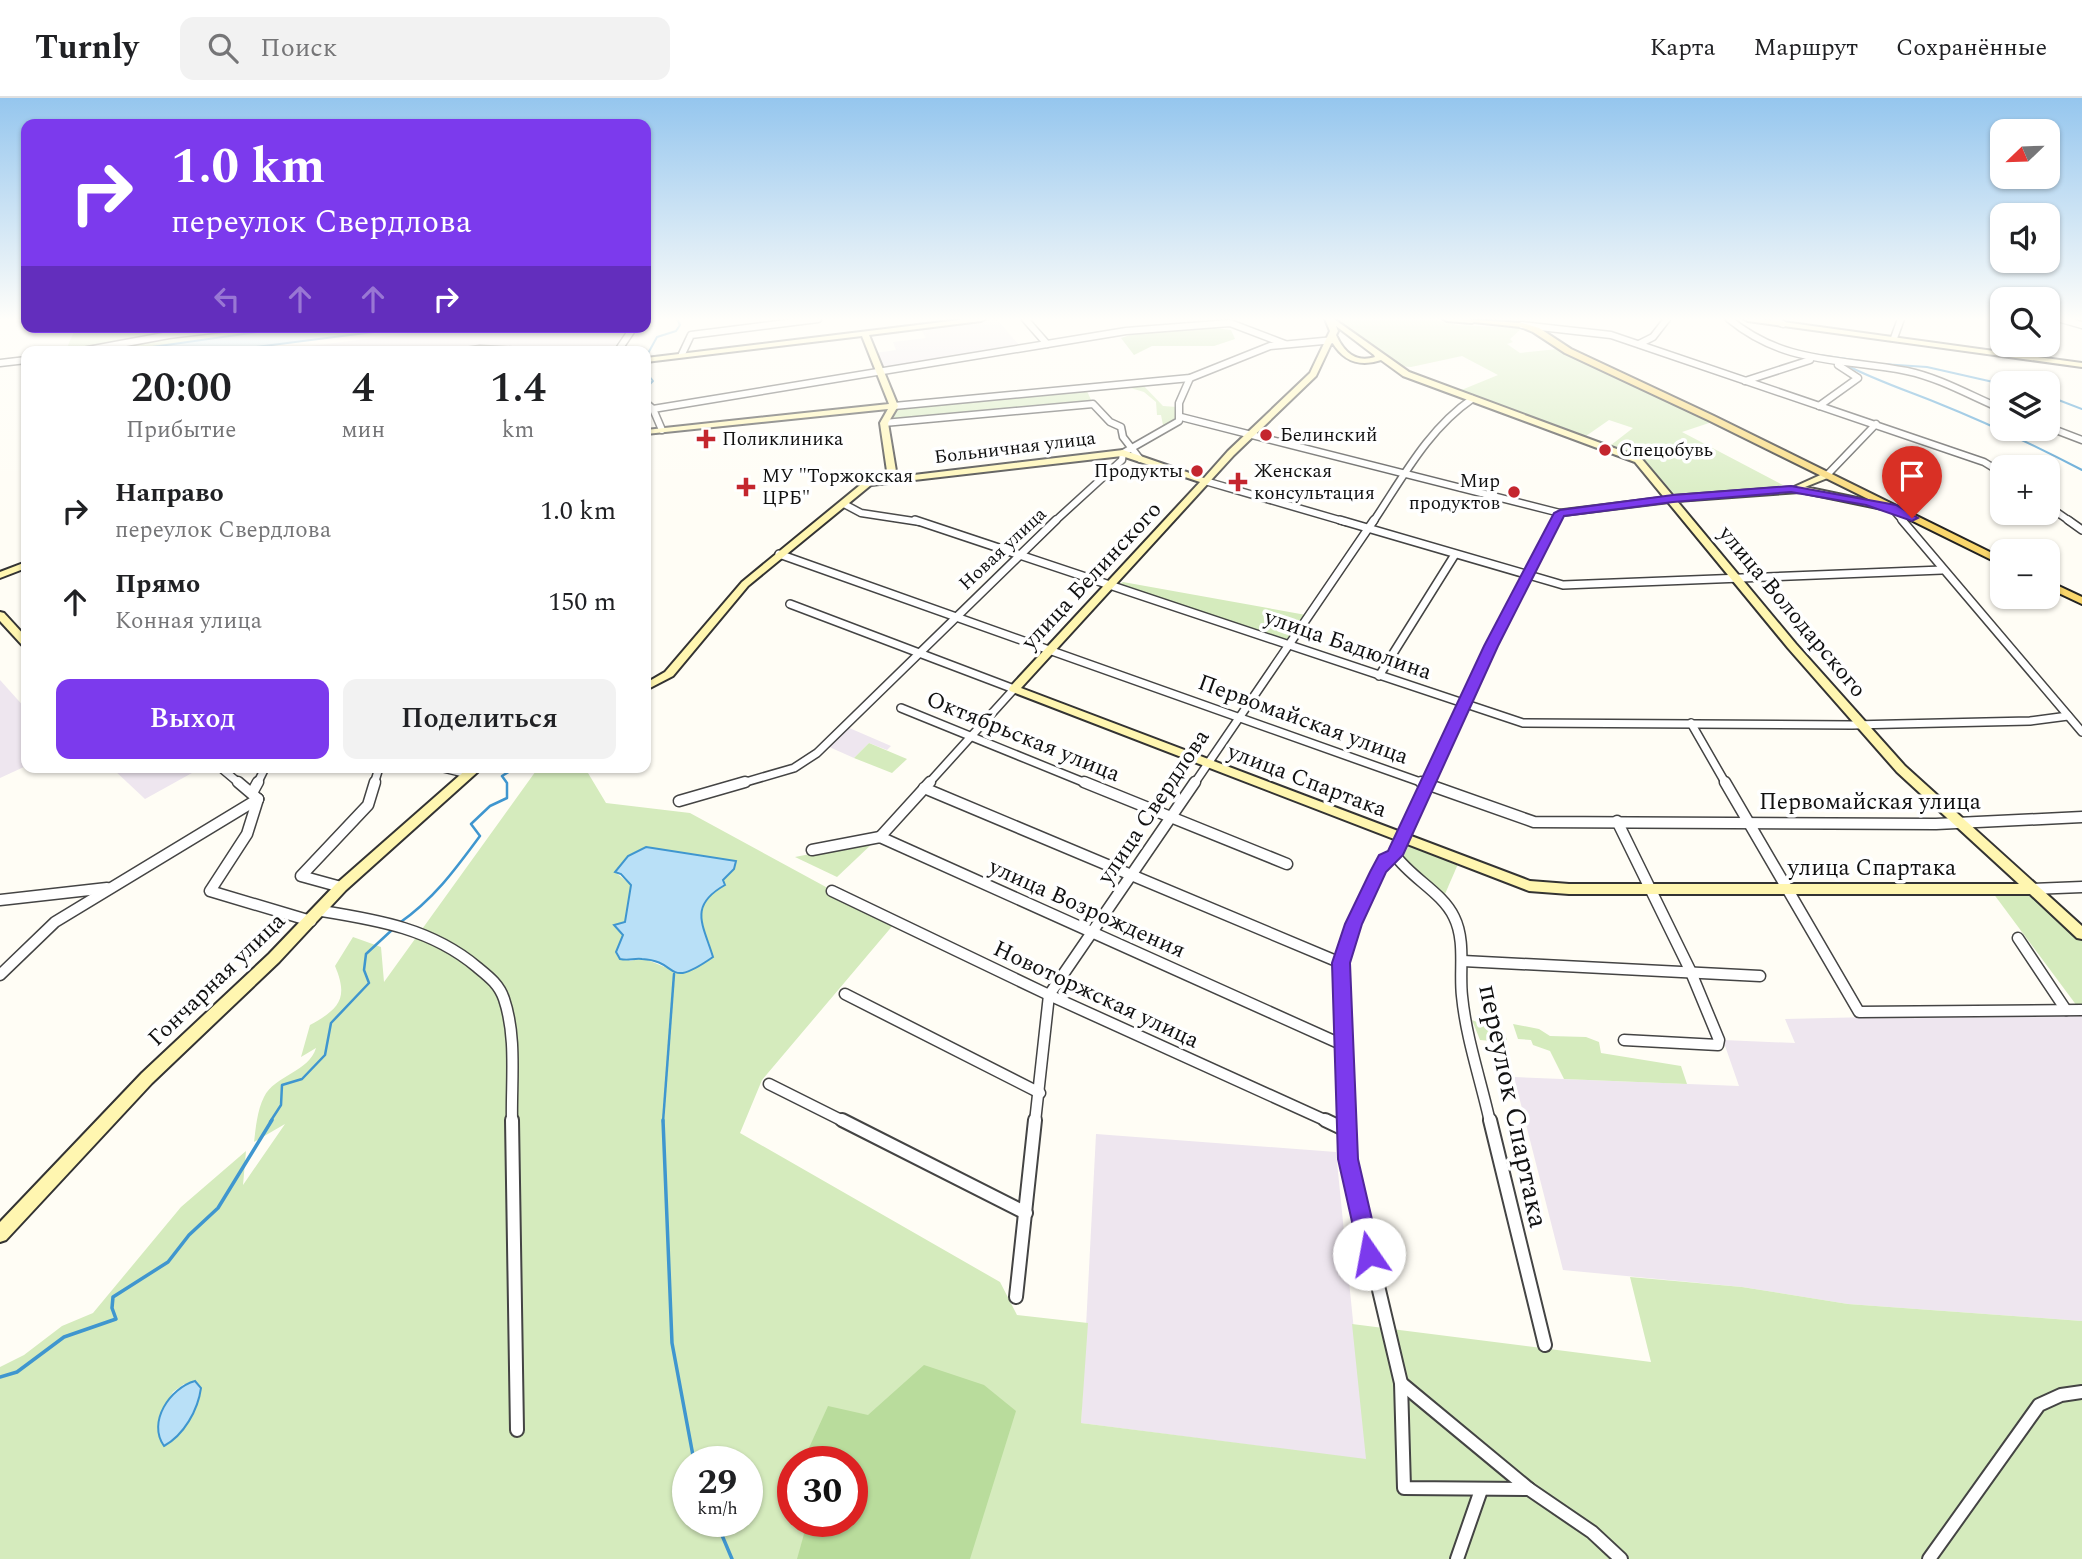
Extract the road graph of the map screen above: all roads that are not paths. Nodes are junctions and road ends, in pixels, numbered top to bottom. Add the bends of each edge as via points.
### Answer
1 (790, 387) edge
2 (887, 387) edge
3 (1094, 387) edge
4 (1187, 387) edge
5 (1299, 387) edge
6 (1445, 387) edge
7 (1644, 387) edge
8 (1763, 387) edge
9 (1845, 387) edge
10 (1950, 387) edge
11 (1472, 398) junction
12 (1990, 404) edge
13 (894, 406) junction
14 (1819, 406) junction
15 (653, 410) joint
16 (1181, 417) junction
17 (884, 423) junction
18 (1876, 424) junction
19 (662, 430) junction
20 (651, 431) edge
21 (2060, 432) edge
22 (1249, 433) junction
23 (2082, 440) edge
24 (1128, 451) junction
25 (1990, 466) edge
26 (1406, 474) junction
27 (1827, 475) junction
28 (893, 480) junction
29 (1205, 481) junction
30 (1814, 482) junction
31 (1791, 489) junction
32 (1822, 492) junction
33 (1673, 499) junction
34 (1868, 499) junction
35 (844, 504) junction
36 (1892, 508) junction
37 (1560, 513) junction
38 (2060, 514) edge
39 (1367, 530) junction
40 (2082, 530) edge
41 (779, 554) junction
42 (1018, 555) junction
43 (1454, 556) junction
44 (1990, 556) edge
45 (21, 567) edge
46 (1942, 570) junction
47 (0, 575) edge
48 (1528, 576) junction
49 (1737, 579) junction
50 (1111, 586) junction
51 (2060, 590) edge
52 (2082, 601) edge
53 (790, 604) dead end
54 (0, 615) edge
55 (957, 615) junction
56 (21, 638) edge
57 (1289, 645) junction
58 (1051, 648) junction
59 (916, 654) junction
60 (1379, 676) junction
61 (651, 684) edge
62 (1014, 689) junction
63 (1463, 704) junction
64 (901, 708) dead end
65 (2068, 716) junction
66 (1240, 717) junction
67 (1691, 723) junction
68 (1861, 724) junction
69 (2082, 732) edge
70 (970, 736) junction
71 (823, 745) joint
72 (1207, 764) junction
73 (227, 773) edge
74 (263, 773) edge
75 (378, 773) edge
76 (470, 773) edge
77 (1426, 786) junction
78 (924, 788) junction
79 (255, 796) junction
80 (679, 801) dead end
81 (2082, 817) edge
82 (1170, 818) junction
83 (1617, 821) junction
84 (1749, 822) junction
85 (1958, 822) junction
86 (880, 837) junction
87 (1400, 839) junction
88 (812, 850) dead end
89 (1395, 855) junction
90 (1287, 864) dead end
91 (1131, 874) junction
92 (341, 887) junction
93 (2082, 887) edge
94 (112, 888) junction
95 (1652, 889) junction
96 (1787, 889) junction
97 (2031, 889) junction
98 (832, 891) dead end
99 (0, 900) edge
100 (317, 916) junction
101 (1092, 932) junction
102 (2082, 934) edge
103 (2018, 938) dead end
104 (1463, 961) junction
105 (1341, 963) junction
106 (1690, 970) junction
107 (0, 975) edge
108 (1760, 976) dead end
109 (845, 994) dead end
110 (1049, 995) junction
111 (2066, 1010) junction
112 (2082, 1010) edge
113 (1624, 1040) dead end
114 (1343, 1045) junction
115 (769, 1084) dead end
116 (1040, 1093) junction
117 (1346, 1130) junction
118 (1026, 1213) junction
119 (0, 1234) edge
120 (1016, 1297) dead end
121 (1545, 1345) dead end
122 (1401, 1383) junction
123 (2082, 1392) edge
124 (517, 1430) dead end
125 (1529, 1489) junction
126 (1480, 1490) junction
127 (1457, 1559) edge
128 (1621, 1559) edge
129 (1929, 1559) edge

1 - 15 street
2 - 13 street
3 - 13 street
4 - 16 street via 1179,403
5 - 22 street, улица Белинского
6 - 11 street, улица Володарского
7 - 27 main road
8 - 14 street
9 - 14 street
10 - 12 street
11 - 26 street, улица Свердлова via 1442,424
11 - 33 street, улица Володарского via 1631,456
13 - 17 street
13 - 19 street
14 - 18 street
15 - 19 street
16 - 22 street
16 - 24 street, Новая улица
17 - 24 street via 1097,405 1110,422 1121,427
17 - 28 street
18 - 25 street
18 - 27 street
19 - 20 street
21 - 23 street
22 - 26 street
22 - 29 street, улица Белинского
24 - 28 street, Больничная улица
24 - 29 street via 1140,460
24 - 42 street, Новая улица
26 - 37 street
26 - 39 street, улица Свердлова
27 - 30 street
27 - 34 main road
28 - 35 street, Больничная улица via 868,483
29 - 39 street
29 - 50 street, улица Белинского
30 - 31 street
30 - 32 street
31 - 32 street
31 - 33 street
32 - 34 street
33 - 37 street
33 - 49 street, улица Володарского
34 - 36 main road
35 - 41 street
35 - 42 street, улица Бадюлина via 867,516 896,514
36 - 44 main road
36 - 46 street
37 - 48 street
38 - 40 street
39 - 43 street
39 - 57 street, улица Свердлова
41 - 55 street, Первомайская улица
41 - 61 street via 745,584 671,672
42 - 50 street, улица Бадюлина
42 - 55 street, Новая улица
43 - 48 street
43 - 60 street
45 - 47 street
46 - 49 street
46 - 65 street
48 - 49 street via 1574,586
48 - 63 street
49 - 68 street, улица Володарского
50 - 57 street, улица Бадюлина
50 - 58 street, улица Белинского
51 - 52 main road
53 - 59 street, улица Спартака
54 - 56 street
55 - 58 street, Первомайская улица
55 - 59 street, Новая улица
57 - 60 street, улица Бадюлина
57 - 66 street, улица Свердлова
58 - 62 street, улица Белинского
58 - 66 street, Первомайская улица
59 - 62 street, улица Спартака
59 - 71 street, Новая улица
60 - 63 street, улица Бадюлина
62 - 70 street, улица Белинского
62 - 72 street, улица Спартака
63 - 67 street, улица Бадюлина via 1523,723
63 - 77 street
64 - 70 street, Октябрьская улица
65 - 68 street, улица Бадюлина via 2030,721
65 - 69 street
66 - 72 street, улица Свердлова
66 - 77 street, Первомайская улица
67 - 68 street, улица Бадюлина
67 - 84 street
68 - 85 street, улица Володарского
70 - 78 street, улица Белинского
70 - 82 street, Октябрьская улица
71 - 80 street via 794,768
72 - 82 street, улица Свердлова
72 - 87 street, улица Спартака
73 - 79 street
74 - 79 street
75 - 92 street via 368,805 301,876
76 - 92 street, Гончарная улица
77 - 83 street, Первомайская улица via 1534,822
77 - 87 street
78 - 86 street, улица Белинского
78 - 91 street
79 - 94 street
79 - 100 street via 247,834 210,891
81 - 85 street, Первомайская улица
82 - 90 street, Октябрьская улица
82 - 91 street, улица Свердлова
83 - 84 street, Первомайская улица
83 - 95 street
84 - 85 street, Первомайская улица
84 - 96 street
85 - 97 street, улица Володарского
86 - 88 street
86 - 101 street, улица Возрождения
87 - 89 street
87 - 95 street, улица Спартака via 1529,886
89 - 104 street, переулок Спартака via 1455,918
89 - 105 street via 1385,860 1378,872
91 - 101 street, улица Свердлова
91 - 105 street
92 - 100 street, Гончарная улица
93 - 97 street, улица Спартака
94 - 99 street
94 - 107 street via 55,922
95 - 96 street, улица Спартака
95 - 106 street
96 - 97 street, улица Спартака
96 - 111 street via 1859,1013
97 - 102 street, улица Володарского
98 - 110 street, Новоторжская улица
100 - 119 street, Гончарная улица via 147,1078
100 - 124 street via 397,924 421,931 467,957 498,986 508,1012 511,1039
101 - 110 street, улица Свердлова
101 - 114 street, улица Возрождения
103 - 111 street
104 - 106 street
104 - 121 street, переулок Спартака via 1466,1016
105 - 114 street
106 - 108 street
106 - 113 street via 1718,1045
109 - 116 street
110 - 116 street, улица Свердлова
110 - 117 street, Новоторжская улица
111 - 112 street
114 - 117 street
115 - 118 street
116 - 118 street, улица Свердлова
117 - 122 street via 1348,1159
118 - 120 street, улица Свердлова
122 - 125 street
122 - 126 street via 1404,1488
123 - 129 street via 2039,1405
125 - 126 street
125 - 128 street via 1592,1532
126 - 127 street

